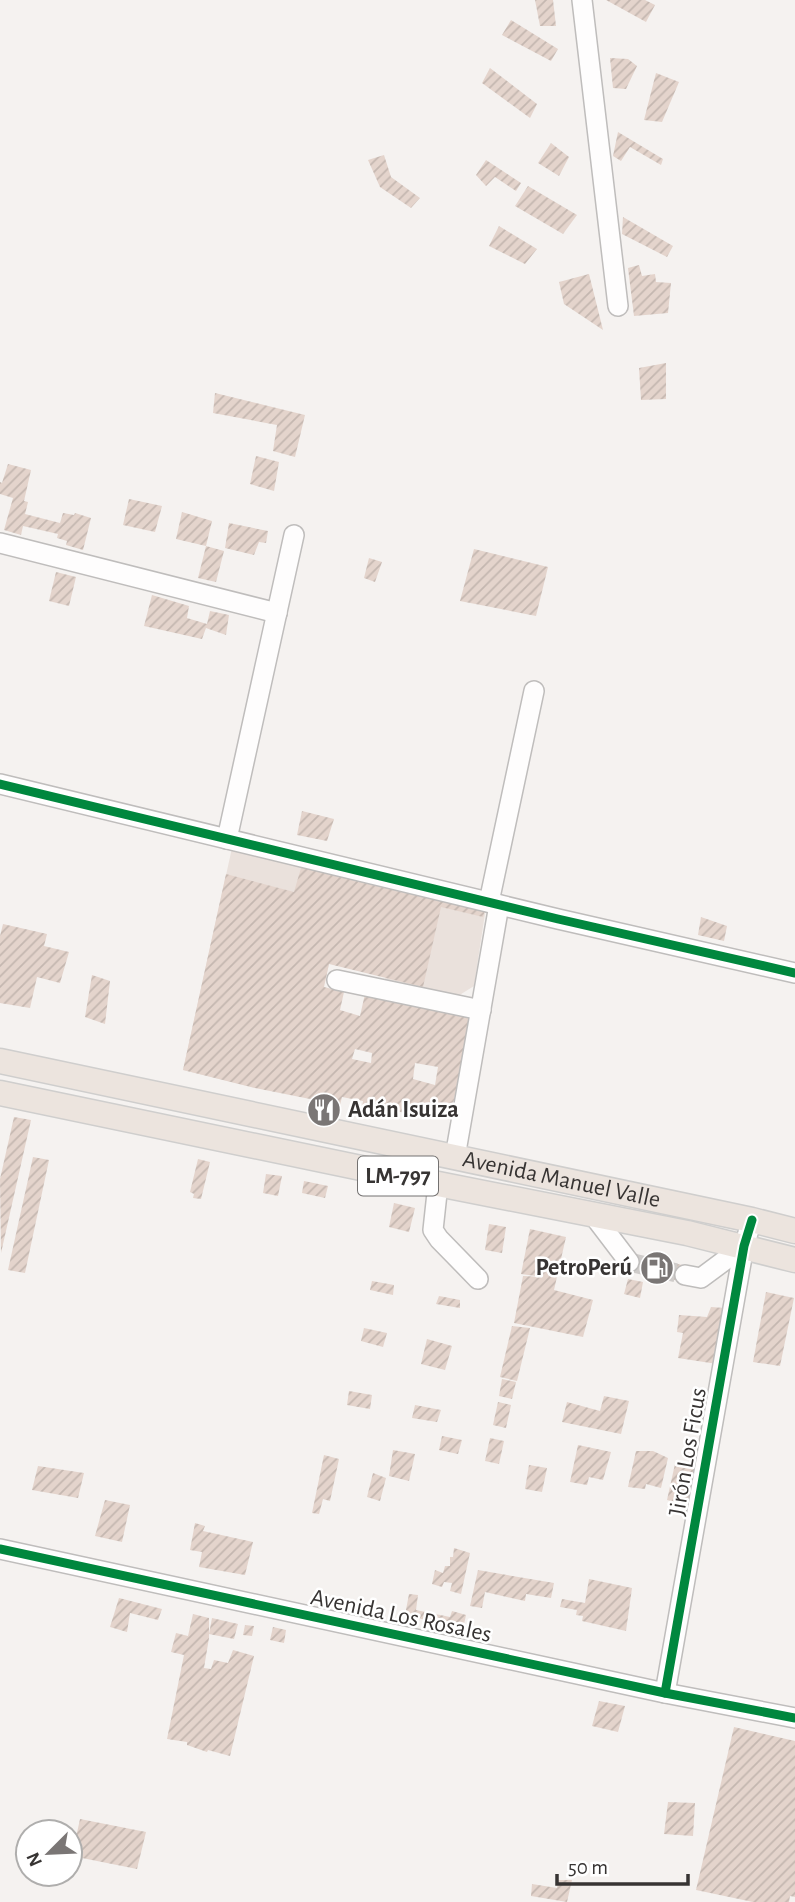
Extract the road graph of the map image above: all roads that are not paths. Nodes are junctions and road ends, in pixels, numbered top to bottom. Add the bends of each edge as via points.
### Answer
1 (582, 0) edge
2 (618, 306) dead end
3 (294, 535) dead end
4 (0, 543) edge
5 (277, 613) junction
6 (534, 691) dead end
7 (0, 785) edge
8 (227, 839) junction
9 (494, 904) junction
10 (795, 973) edge
11 (337, 980) dead end
12 (481, 1010) junction
13 (0, 1061) edge
14 (0, 1093) edge
15 (455, 1157) junction
16 (438, 1184) junction
17 (594, 1216) junction
18 (752, 1220) junction
19 (795, 1231) edge
20 (744, 1246) junction
21 (795, 1260) edge
22 (629, 1262) tunnel mouth
23 (478, 1279) dead end
24 (736, 1291) junction
25 (0, 1549) edge
26 (665, 1693) junction
27 (795, 1718) edge

1 - 2 street
3 - 5 street
4 - 5 street
5 - 8 street
6 - 9 street
7 - 8 street
8 - 9 street
9 - 10 street
9 - 12 street
11 - 12 street
12 - 15 street
13 - 15 main road, Avenida Manuel Valle / LM-797
14 - 16 main road, Avenida Manuel Valle / LM-797
15 - 18 main road, Avenida Manuel Valle / LM-797
16 - 17 main road, Avenida Manuel Valle / LM-797
16 - 23 street via 433,1230
17 - 20 main road, Avenida Manuel Valle / LM-797
17 - 22 street
18 - 19 main road, Avenida Manuel Valle / LM-797
18 - 20 street, Jirón Los Ficus
20 - 21 main road, Avenida Manuel Valle / LM-797
20 - 24 street, Jirón Los Ficus
20 - 24 street via 693,1276
24 - 26 street, Jirón Los Ficus
25 - 26 street, Avenida Los Rosales
26 - 27 street, Avenida Los Rosales

